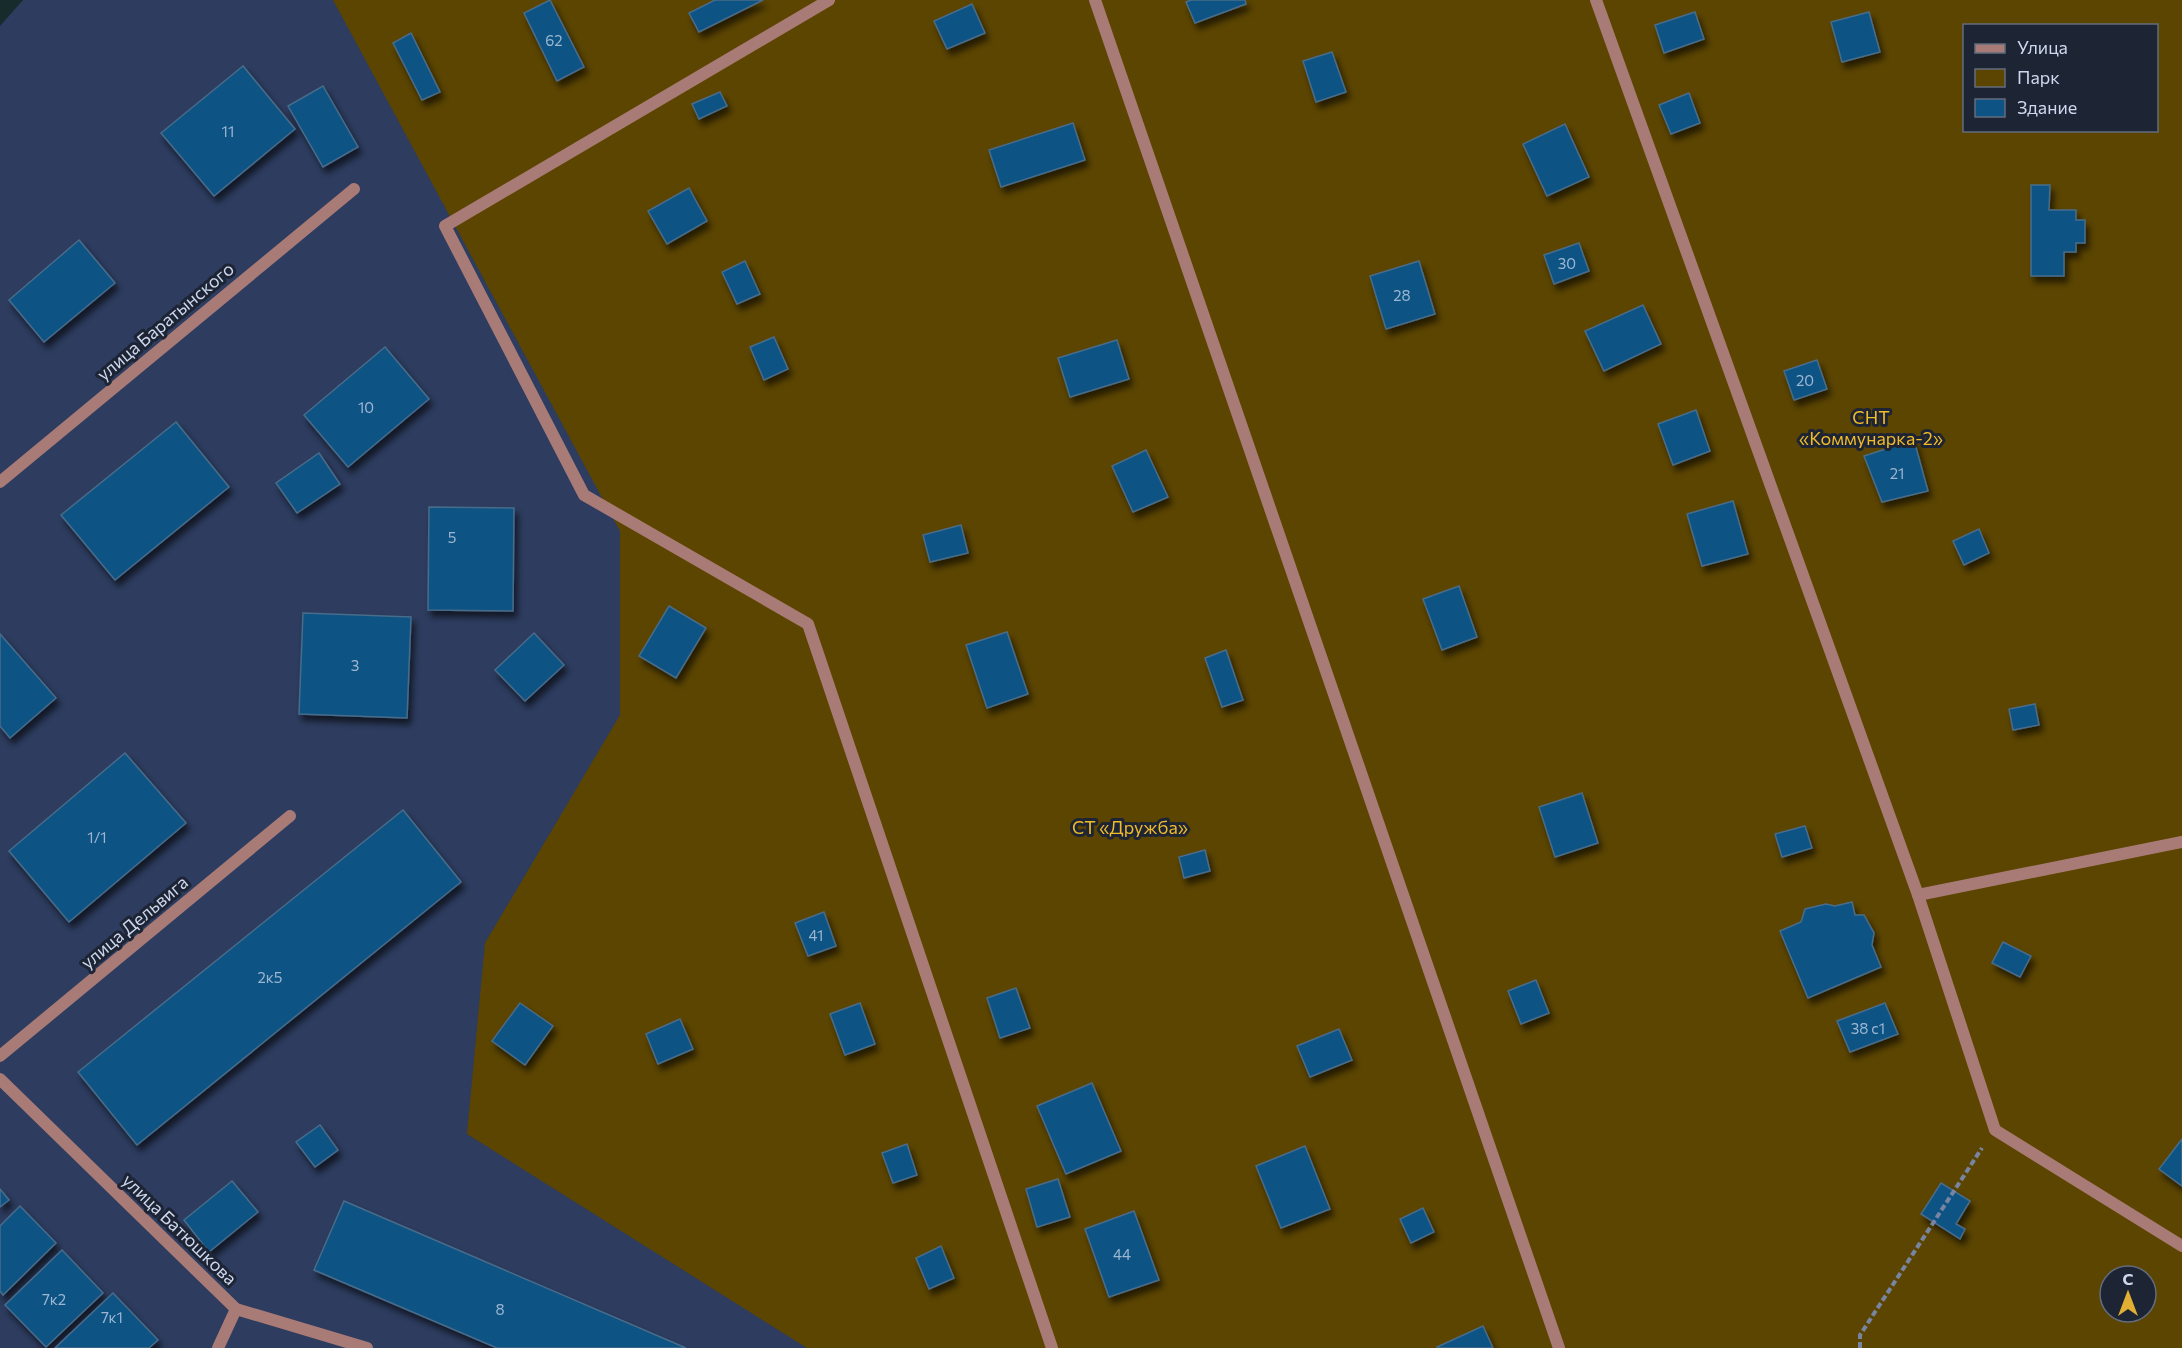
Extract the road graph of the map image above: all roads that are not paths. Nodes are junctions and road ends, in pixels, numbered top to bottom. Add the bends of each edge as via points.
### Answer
1 (829, 0) edge
2 (1095, 0) edge
3 (1596, 0) edge
4 (354, 189) dead end
5 (0, 482) edge
6 (290, 816) dead end
7 (2182, 842) edge
8 (1918, 895) junction
9 (0, 1056) edge
10 (0, 1079) edge
11 (2182, 1246) edge
12 (236, 1309) junction
13 (218, 1348) edge
14 (367, 1348) edge
15 (1052, 1348) edge
16 (1559, 1348) edge

1 - 15 street via 444,226 584,495 808,624
2 - 16 street
3 - 8 street
4 - 5 street, улица Баратынского
6 - 9 street, улица Дельвига
7 - 8 street
8 - 11 street via 1995,1130
10 - 12 street, улица Батюшкова
12 - 13 street
12 - 14 street, улица Батюшкова

